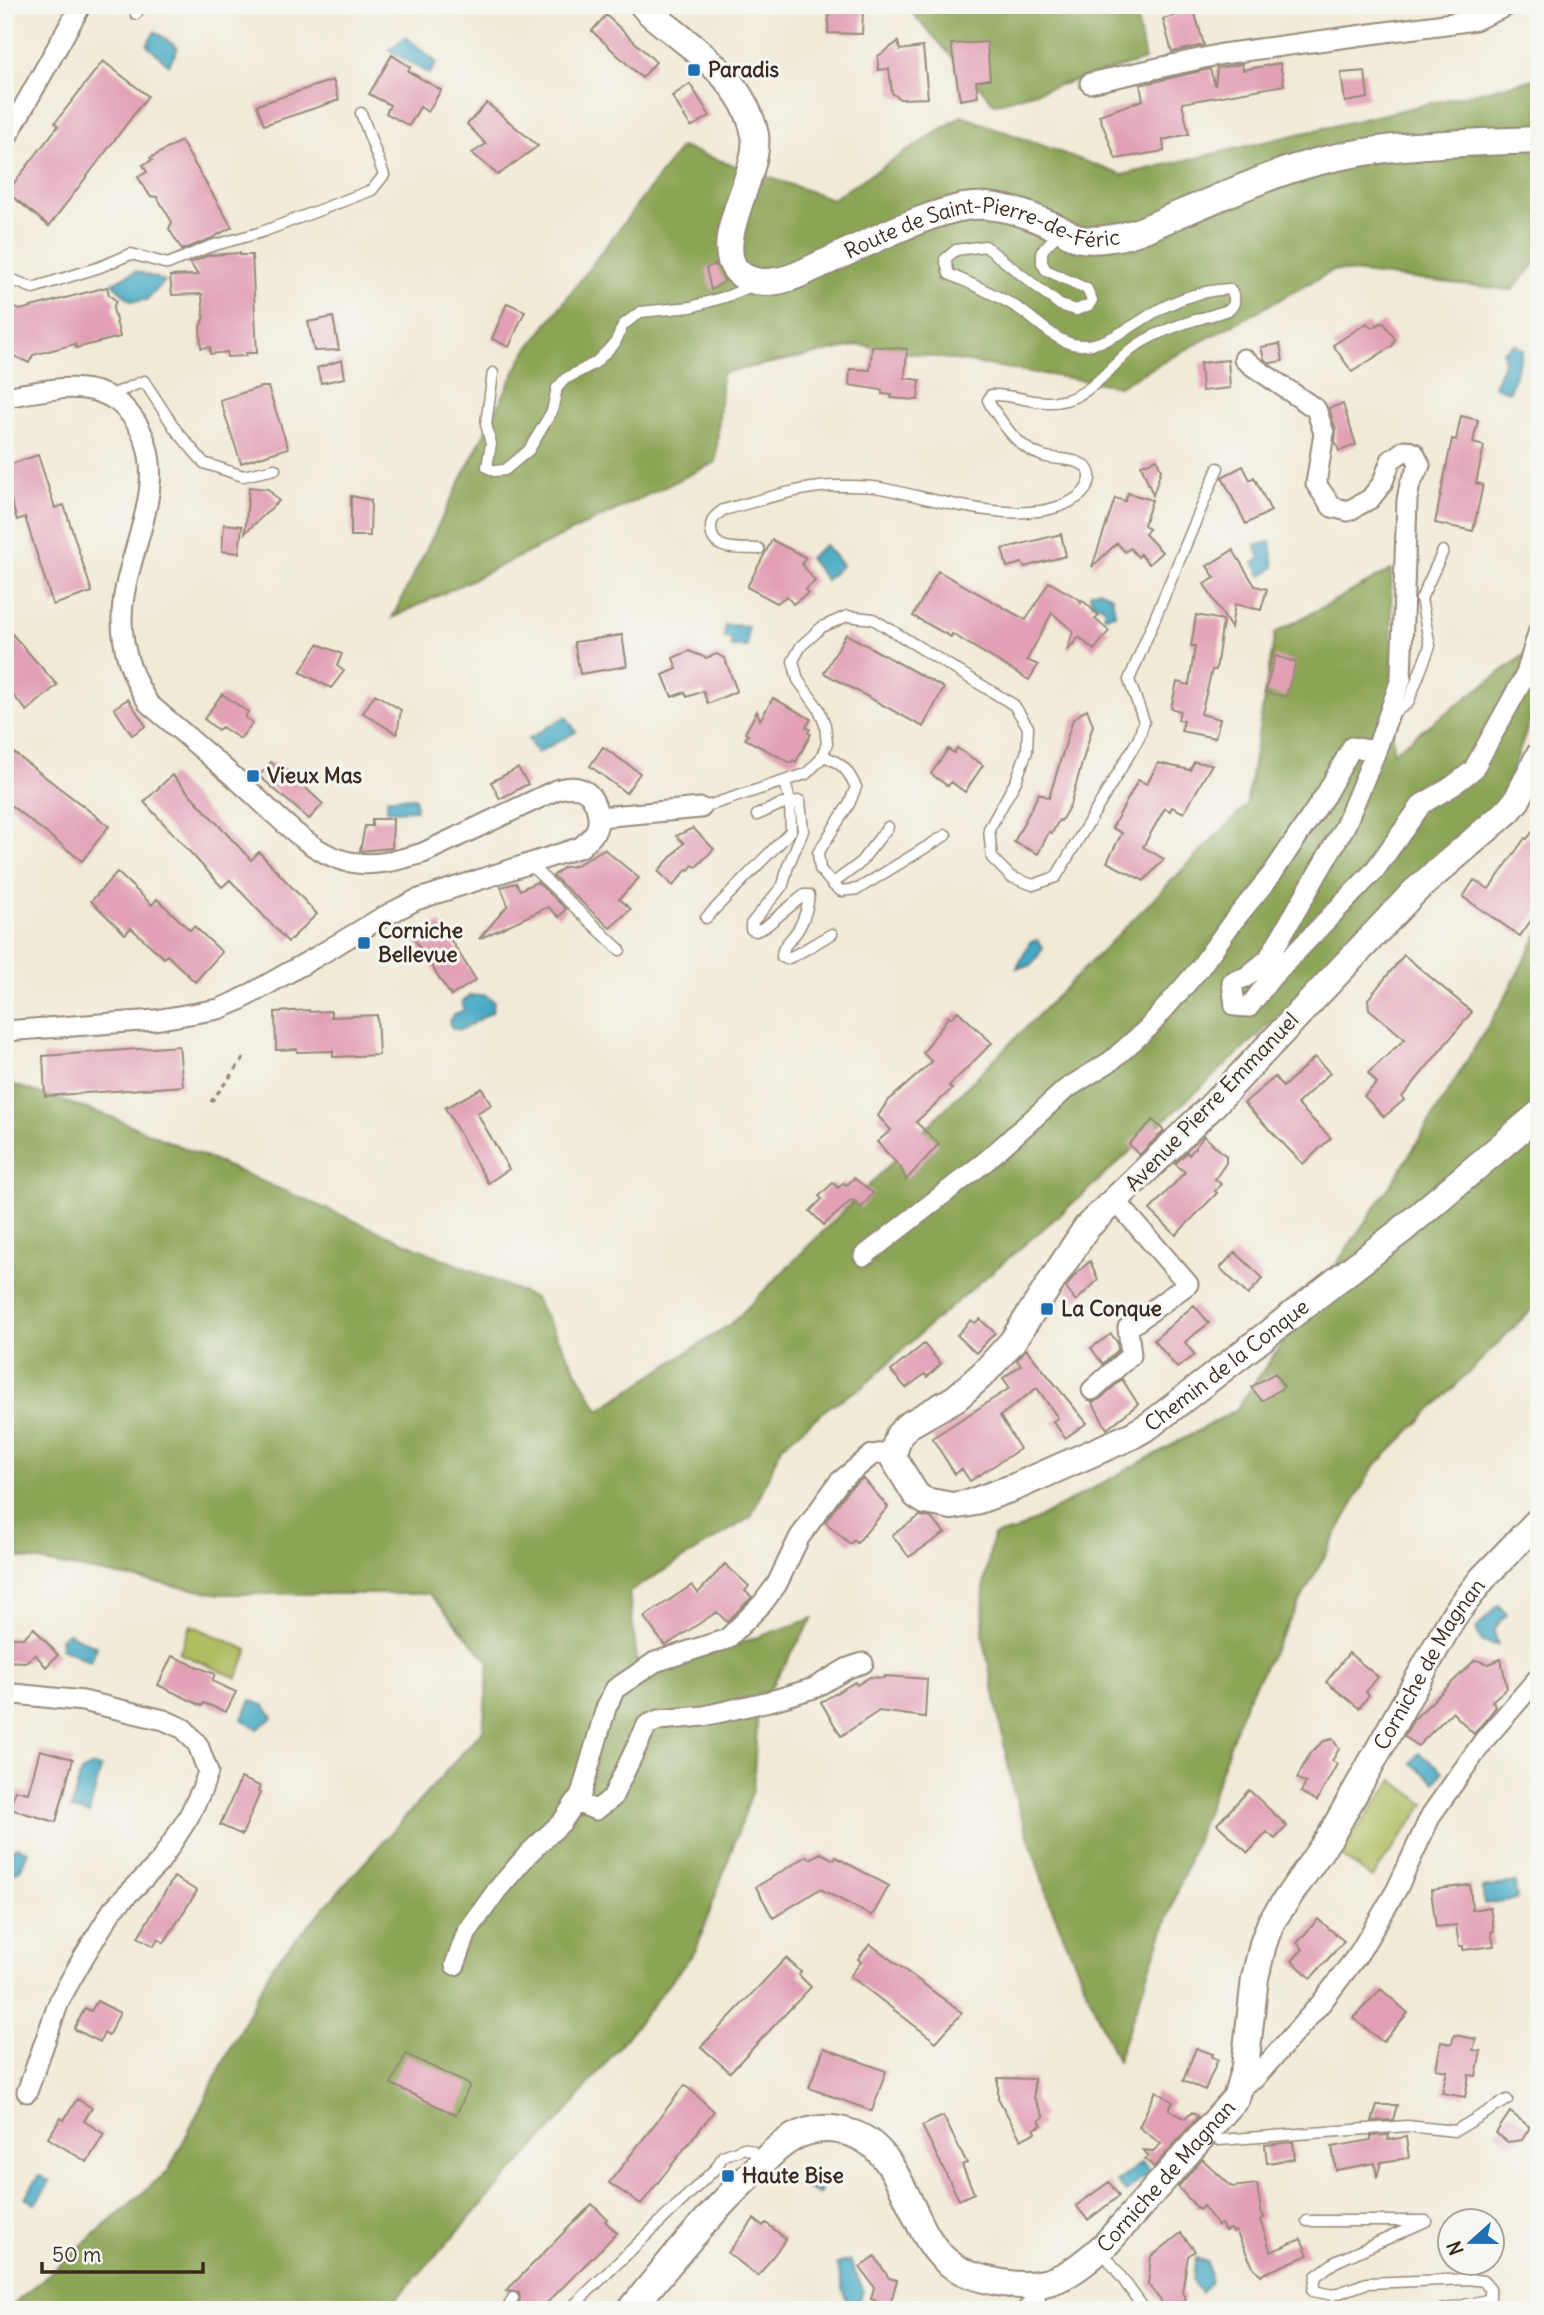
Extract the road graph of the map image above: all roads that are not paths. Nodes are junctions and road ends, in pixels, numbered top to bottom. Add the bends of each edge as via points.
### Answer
1 (81, 5) edge
2 (643, 5) edge
3 (1509, 5) edge
4 (1090, 83) dead end
5 (361, 113) dead end
6 (5, 140) edge
7 (1539, 140) edge
8 (1061, 229) junction
9 (5, 277) edge
10 (761, 282) junction
11 (1244, 359) dead end
12 (492, 373) dead end
13 (109, 396) junction
14 (5, 397) edge
15 (1218, 467) dead end
16 (275, 469) dead end
17 (760, 549) dead end
18 (1443, 551) dead end
19 (1539, 630) edge
20 (1388, 717) junction
21 (1376, 751) junction
22 (822, 755) junction
23 (1539, 756) edge
24 (785, 781) junction
25 (790, 802) junction
26 (701, 808) joint
27 (757, 815) dead end
28 (599, 817) junction
29 (888, 827) dead end
30 (946, 835) dead end
31 (528, 863) junction
32 (832, 884) junction
33 (706, 918) dead end
34 (832, 934) dead end
35 (620, 950) dead end
36 (5, 1031) edge
37 (1539, 1114) edge
38 (1115, 1200) junction
39 (864, 1256) dead end
40 (1092, 1390) dead end
41 (894, 1451) junction
42 (1539, 1520) edge
43 (863, 1663) dead end
44 (1539, 1678) edge
45 (5, 1693) edge
46 (576, 1802) junction
47 (455, 1965) dead end
48 (1241, 2086) junction
49 (27, 2092) dead end
50 (1507, 2101) dead end
51 (1209, 2129) junction
52 (762, 2164) junction
53 (1307, 2221) dead end
54 (1101, 2248) junction
55 (513, 2298) dead end
56 (1032, 2298) edge
57 (507, 2310) edge
58 (569, 2310) edge
59 (631, 2310) edge
60 (1145, 2310) edge
61 (1441, 2310) edge

1 - 6 street
2 - 10 street via 729,80 749,115 755,137 751,172 728,250 738,272
3 - 4 street via 1475,20 1222,54
5 - 9 lane via 384,175 372,190 168,264 131,254 33,288
7 - 8 street, Route de Saint-Pierre-de-Féric via 1372,150 1300,166 1134,233 1095,240
8 - 10 street, Route de Saint-Pierre-de-Féric via 1004,207 959,208 789,278
8 - 17 lane via 1042,251 1042,264 1087,289 1092,300 1083,308 1060,305 985,246 957,250 945,259 948,274 1006,300 1065,342 1083,345 1102,341 1185,298 1229,289 1235,300 1228,310 1141,342 1090,389 1067,400 1042,403 991,395 990,406 1017,442 1047,458 1085,466 1090,475 1081,495 1047,510 1020,512 986,510 876,487 831,486 800,490 716,515 711,523 715,543
10 - 12 lane via 691,307 640,312 623,325 615,343 595,363 557,388 552,411 529,450 505,470 494,471 487,467 491,444 486,424
11 - 20 street via 1317,409 1324,433 1316,484 1332,507 1348,511 1370,499 1391,460 1405,450 1414,453 1420,465 1407,500 1401,680
13 - 14 street via 91,388 68,387
13 - 16 lane via 144,381 204,463 243,476
13 - 28 street via 127,409 143,430 151,457 150,487 122,618 124,643 137,685 149,704 294,831 321,851 348,862 374,864 423,853 570,787 590,795
15 - 22 lane via 1129,680 1144,721 1139,738 1056,877 1033,885 1012,877 992,858 989,829 1027,751 1028,727 1014,705 873,619 847,616 822,627 801,646 793,661 798,680 825,725 827,744
18 - 20 lane via 1421,598 1430,646 1423,668 1408,703
19 - 21 street via 1526,674 1473,770 1422,804 1374,871 1249,1007 1235,1006 1232,982 1268,959 1345,826
20 - 21 street
21 - 39 street via 1352,747 1272,874 1147,1028
22 - 24 lane via 806,774
22 - 32 lane via 839,762 856,787 818,853 820,869
23 - 38 street, Avenue Pierre Emmanuel via 1509,810 1415,891 1210,1108
24 - 25 lane
24 - 26 lane
25 - 27 lane
25 - 33 lane via 791,831
25 - 34 lane via 800,800 803,831 783,885 751,929 765,927 809,895 782,957 791,958
26 - 28 street
28 - 31 street via 596,830 581,847
29 - 32 lane via 859,864
30 - 32 lane via 858,889 841,891
31 - 35 lane
31 - 36 street via 416,900 219,1009 155,1020
37 - 41 street, Chemin de la Conque via 1392,1238 1132,1436 1014,1487 952,1506 925,1502 916,1495 894,1459
38 - 40 street via 1188,1284 1128,1328 1131,1356
38 - 41 street, Avenue Pierre Emmanuel via 1087,1227 1012,1342 956,1398 907,1426
41 - 46 street via 872,1455 839,1482 799,1538 777,1584 727,1639 655,1662 615,1689
42 - 48 street, Corniche de Magnan via 1453,1617 1331,1835 1271,1922 1255,1978
43 - 46 street via 814,1688 774,1700 704,1716 659,1720 647,1726 612,1798 596,1810
44 - 48 street via 1485,1739 1431,1815 1397,1889 1359,1953 1322,2003 1254,2079
45 - 49 street via 83,1701 164,1720 184,1729 198,1745 208,1772 188,1818 159,1863 113,1909 83,1958 60,2000
46 - 47 street via 496,1890 467,1932
48 - 51 street, Corniche de Magnan
50 - 51 lane via 1455,2131 1407,2126 1219,2140
51 - 54 street, Corniche de Magnan
52 - 56 street, Corniche de Magnan via 801,2134 832,2128 853,2133 886,2159 940,2255 958,2269 1017,2286
52 - 58 lane via 744,2148 723,2156 716,2168
52 - 59 street, Corniche de Magnan via 708,2217
53 - 61 lane via 1426,2221 1335,2262 1316,2276 1313,2291 1333,2295 1367,2283 1468,2279 1483,2281 1490,2289 1490,2298 1483,2301
54 - 56 street, Corniche de Magnan
54 - 60 lane
55 - 57 lane

